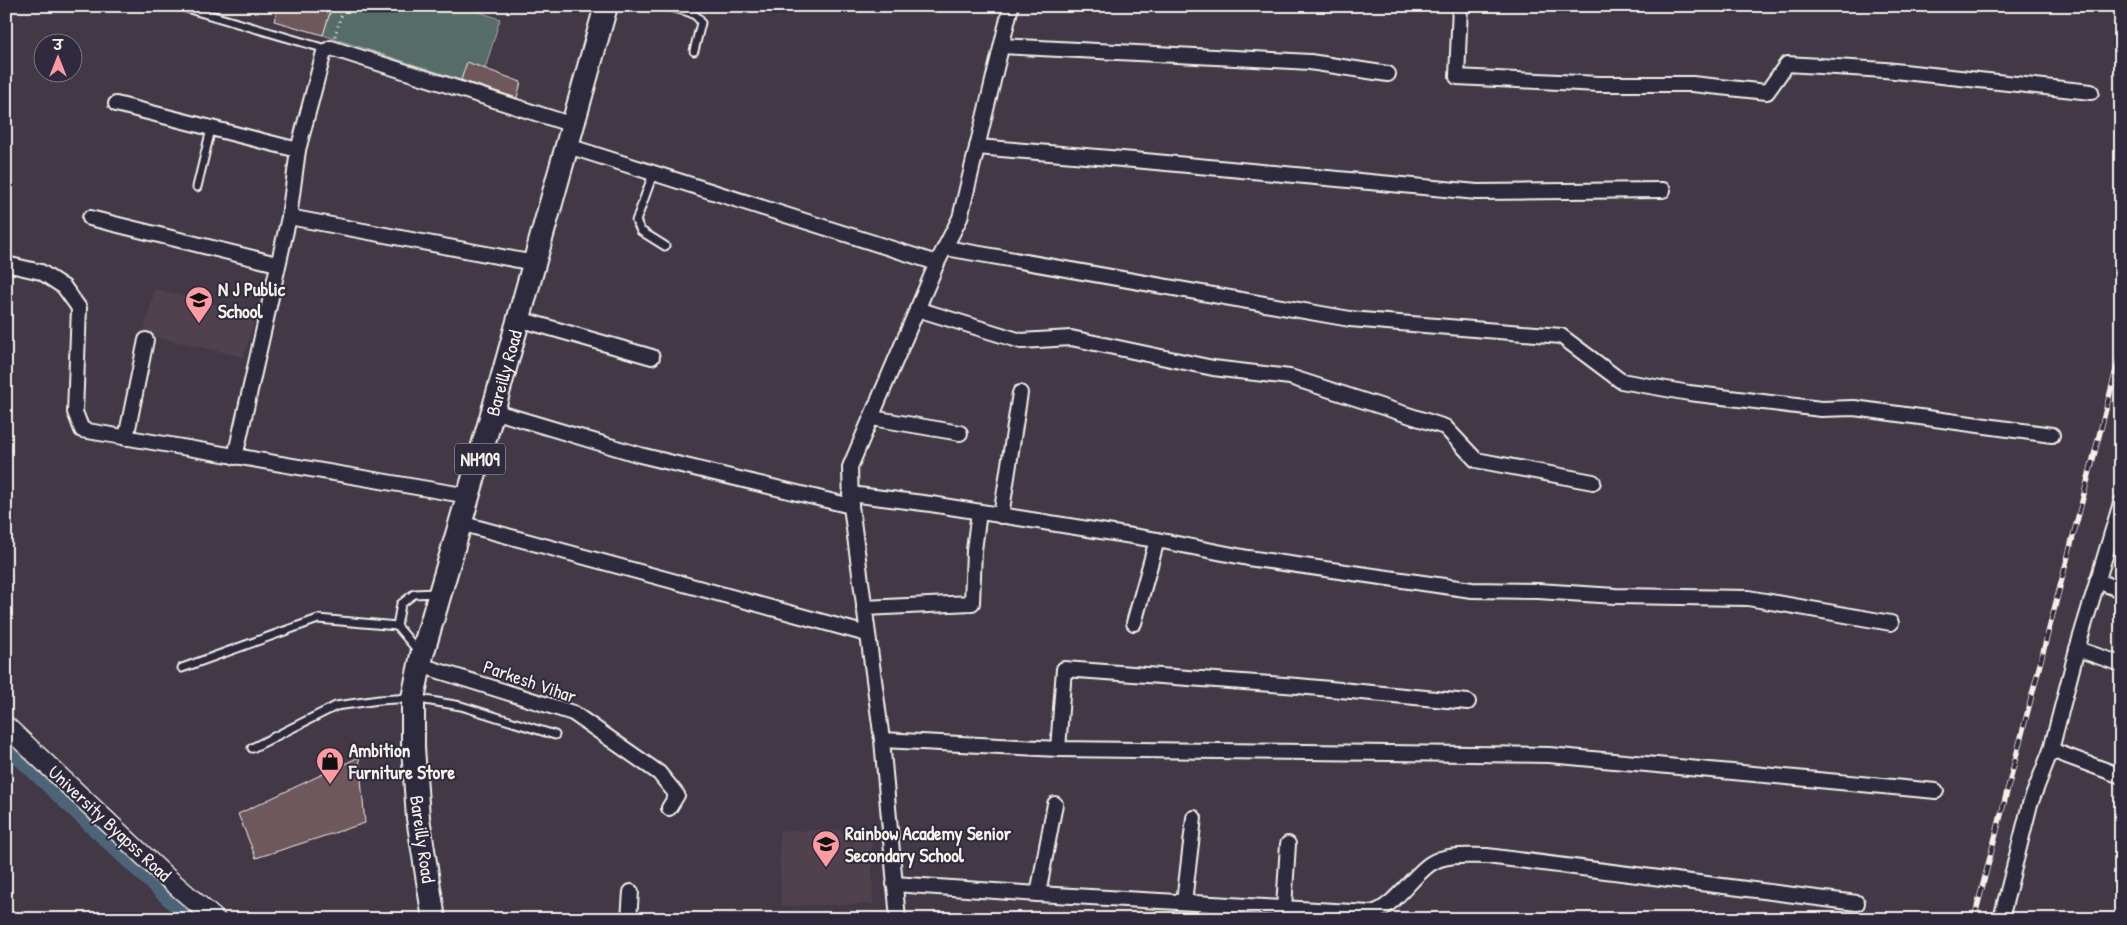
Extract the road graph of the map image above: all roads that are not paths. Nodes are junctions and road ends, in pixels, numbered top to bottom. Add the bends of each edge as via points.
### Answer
1 (179, 6) edge
2 (606, 6) edge
3 (668, 6) edge
4 (1011, 6) edge
5 (1460, 6) edge
6 (1002, 46) junction
7 (329, 49) junction
8 (694, 51) dead end
9 (1388, 74) dead end
10 (2091, 92) dead end
11 (116, 104) dead end
12 (573, 125) junction
13 (211, 129) junction
14 (568, 146) junction
15 (977, 148) junction
16 (298, 150) junction
17 (653, 174) junction
18 (197, 187) dead end
19 (1663, 190) dead end
20 (289, 217) junction
21 (90, 218) dead end
22 (665, 246) dead end
23 (946, 248) junction
24 (534, 263) junction
25 (937, 263) junction
26 (6, 264) edge
27 (277, 264) junction
28 (918, 309) junction
29 (519, 319) junction
30 (146, 340) dead end
31 (652, 357) dead end
32 (1020, 393) dead end
33 (494, 412) junction
34 (872, 418) junction
35 (960, 433) dead end
36 (2052, 435) dead end
37 (126, 438) junction
38 (235, 457) junction
39 (1593, 482) dead end
40 (469, 496) junction
41 (851, 500) junction
42 (2121, 503) edge
43 (979, 512) junction
44 (1001, 516) junction
45 (460, 523) junction
46 (1157, 540) junction
47 (2097, 581) junction
48 (2121, 590) edge
49 (440, 592) junction
50 (864, 608) junction
51 (1134, 623) dead end
52 (1891, 623) dead end
53 (397, 626) junction
54 (867, 634) junction
55 (2077, 649) junction
56 (421, 660) junction
57 (2121, 664) edge
58 (182, 668) dead end
59 (413, 698) junction
60 (1468, 702) dead end
61 (6, 726) edge
62 (555, 735) dead end
63 (882, 740) junction
64 (252, 748) dead end
65 (1058, 749) junction
66 (2051, 750) junction
67 (2121, 776) edge
68 (1936, 791) dead end
69 (1055, 804) dead end
70 (669, 808) dead end
71 (1194, 818) dead end
72 (1288, 844) dead end
73 (894, 884) junction
74 (631, 892) dead end
75 (1038, 894) junction
76 (1184, 902) junction
77 (1857, 903) dead end
78 (1284, 908) junction
79 (215, 919) edge
80 (434, 919) edge
81 (629, 919) edge
82 (898, 919) edge
83 (2001, 919) edge

1 - 7 lane
2 - 12 highway, Bareilly Road / NH109
3 - 8 lane via 700,19
4 - 6 street
5 - 10 street via 1458,77 1599,84 1692,84 1766,92 1787,64 1885,70
6 - 9 street via 1310,62
6 - 15 street
7 - 12 street
7 - 16 street via 324,52
11 - 13 street
12 - 14 highway, Bareilly Road / NH109
13 - 16 street
13 - 18 lane
14 - 17 street
14 - 24 highway, Bareilly Road / NH109
15 - 19 street via 1469,192
15 - 23 street via 960,218
16 - 20 street
17 - 22 lane via 636,221 642,231
17 - 25 street
20 - 24 street
20 - 27 street
21 - 27 street
23 - 25 street
23 - 36 street via 1350,319 1561,336 1620,381 1689,393 1821,409 1854,408
24 - 29 highway, Bareilly Road / NH109
25 - 28 street
26 - 37 street via 41,272 64,287 79,308 75,412 82,430
27 - 38 street
28 - 34 street
28 - 39 street via 1021,340 1071,338 1213,368 1290,377 1445,427 1476,460
29 - 31 street
29 - 33 highway, Bareilly Road / NH109
30 - 37 street
32 - 44 street
33 - 40 highway, Bareilly Road / NH109
33 - 41 street via 640,455
34 - 35 street
34 - 41 street via 850,467
37 - 38 street
38 - 40 street
40 - 45 highway, Bareilly Road / NH109
41 - 43 street
41 - 50 street
42 - 47 street
43 - 44 street
43 - 50 street via 972,603
44 - 46 street
45 - 49 highway, Bareilly Road / NH109
45 - 54 street
46 - 51 street
46 - 52 street via 1248,558 1486,592 1748,598
47 - 48 street
47 - 55 street
49 - 53 lane via 414,594 401,604
49 - 56 highway, Bareilly Road / NH109
50 - 54 street
53 - 56 lane
53 - 58 lane via 318,619
54 - 63 street
55 - 57 street
55 - 66 street
56 - 59 highway, Bareilly Road / NH109
56 - 70 street, Parkesh Vihar via 573,713 659,773 677,795
59 - 62 lane via 461,706
59 - 64 lane via 336,706
59 - 80 highway, Bareilly Road / NH109 via 418,818
60 - 65 street via 1064,669
61 - 79 main road, University Byapss Road
63 - 65 street
63 - 73 street
65 - 68 street via 1549,755
66 - 67 street
66 - 83 street via 2030,804
69 - 75 street
71 - 76 street
72 - 78 street
73 - 75 street
73 - 82 street
74 - 81 street
75 - 76 street
76 - 78 street
77 - 78 street via 1487,856 1466,856 1443,858 1430,864 1377,912

